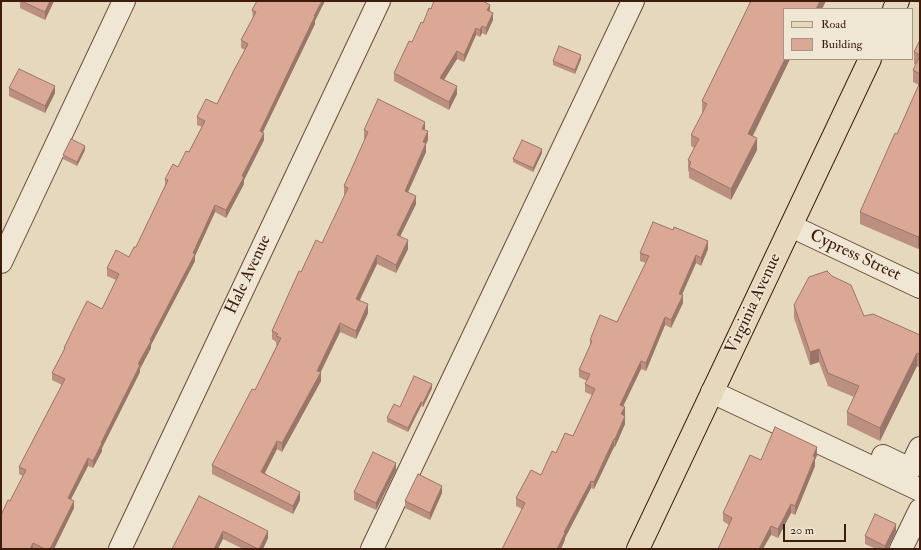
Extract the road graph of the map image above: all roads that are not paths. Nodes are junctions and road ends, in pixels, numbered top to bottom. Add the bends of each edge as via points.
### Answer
1 (124, 1) edge
2 (379, 1) edge
3 (633, 1) edge
4 (870, 60) edge
5 (791, 226) junction
6 (1, 262) edge
7 (920, 287) edge
8 (712, 392) junction
9 (920, 448) edge
10 (846, 454) junction
11 (920, 490) edge
12 (920, 510) edge
13 (120, 549) edge
14 (372, 549) edge
15 (638, 549) edge
16 (901, 549) edge

1 - 6 street
2 - 13 street, Hale Avenue
3 - 14 street
4 - 5 main road, Virginia Avenue
5 - 7 street, Cypress Street
5 - 8 main road, Virginia Avenue
8 - 10 street
8 - 15 main road, Virginia Avenue
9 - 10 street via 910,469 875,452 861,449
10 - 11 street
12 - 16 street

